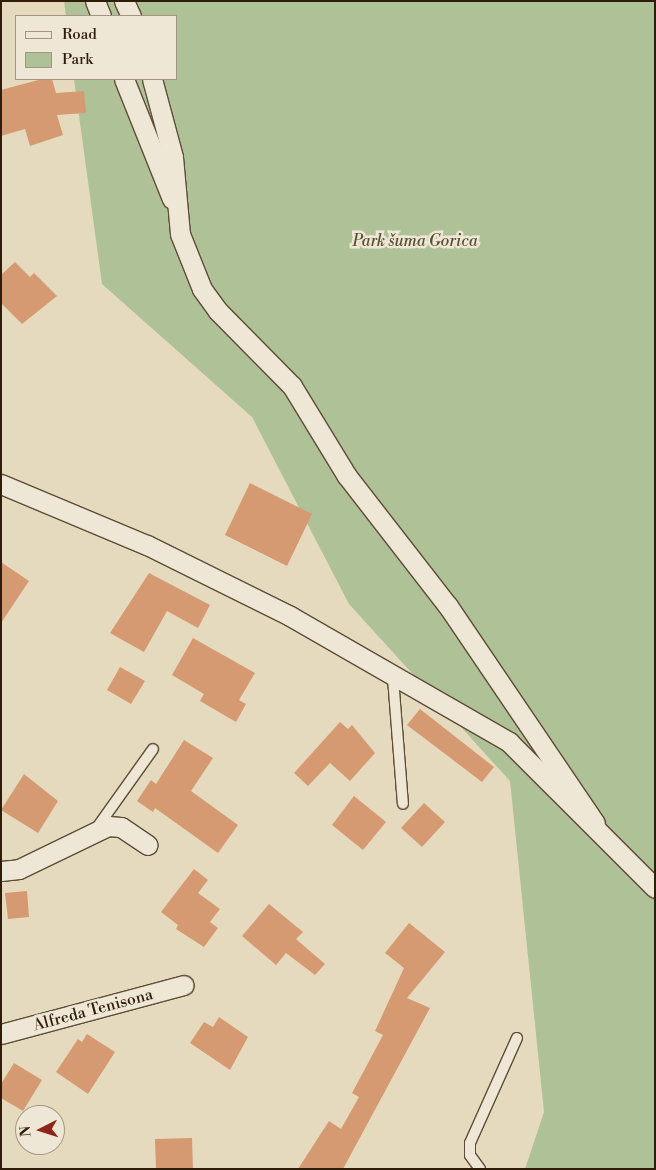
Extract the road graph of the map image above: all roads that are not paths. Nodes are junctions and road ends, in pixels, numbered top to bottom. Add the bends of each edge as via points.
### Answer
1 (95, 1) edge
2 (124, 1) edge
3 (101, 15) edge
4 (130, 15) edge
5 (124, 80) edge
6 (152, 80) edge
7 (175, 201) junction
8 (1, 484) edge
9 (393, 678) junction
10 (153, 749) dead end
11 (403, 804) dead end
12 (595, 823) junction
13 (96, 830) junction
14 (148, 845) dead end
15 (1, 872) edge
16 (655, 888) edge
17 (184, 985) dead end
18 (1, 1034) edge
19 (517, 1038) dead end
20 (480, 1169) edge

1 - 3 street
2 - 4 street
5 - 7 street via 157,168
6 - 7 street via 173,157
7 - 12 street via 186,255 210,301 292,386 347,476 448,606
8 - 9 street via 228,584
9 - 11 lane
9 - 12 street via 509,742
10 - 13 lane
12 - 16 street
13 - 14 street via 121,828
13 - 15 street via 38,860
17 - 18 street, Alfreda Tenisona
19 - 20 lane via 470,1142 470,1154

